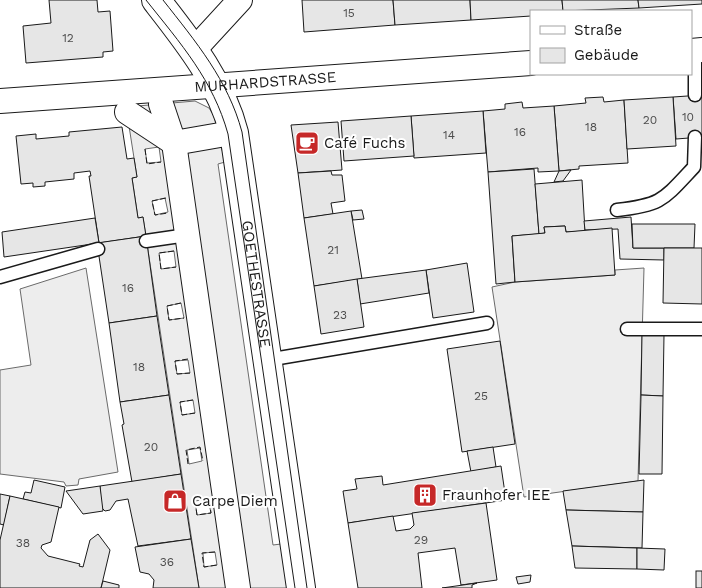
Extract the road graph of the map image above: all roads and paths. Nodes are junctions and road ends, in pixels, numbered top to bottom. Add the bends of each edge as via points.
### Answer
1 (156, 0) edge
2 (240, 0) edge
3 (194, 50) junction
4 (696, 50) edge
5 (530, 63) edge
6 (217, 86) junction
7 (695, 96) dead end
8 (0, 101) edge
9 (170, 101) junction
10 (220, 135) dead end
11 (695, 137) dead end
12 (174, 143) junction
13 (617, 210) dead end
14 (187, 235) junction
15 (146, 241) dead end
16 (98, 249) dead end
17 (0, 277) edge
18 (487, 323) dead end
19 (627, 329) dead end
20 (702, 329) edge
21 (267, 360) junction
22 (238, 588) edge
23 (301, 588) edge

1 - 3 street, GOETHESTRASSE
2 - 3 street
3 - 6 street, GOETHESTRASSE
4 - 7 lane
5 - 6 street, MURHARDSTRASSE
6 - 9 street, MURHARDSTRASSE
6 - 21 street, GOETHESTRASSE via 234,134
8 - 9 street, MURHARDSTRASSE
9 - 12 street
9 - 12 street via 126,112
10 - 12 street
11 - 13 lane via 694,168 664,199 645,207
12 - 14 street
14 - 15 lane
14 - 22 street
16 - 17 lane
18 - 21 lane
19 - 20 lane
21 - 23 street, GOETHESTRASSE

